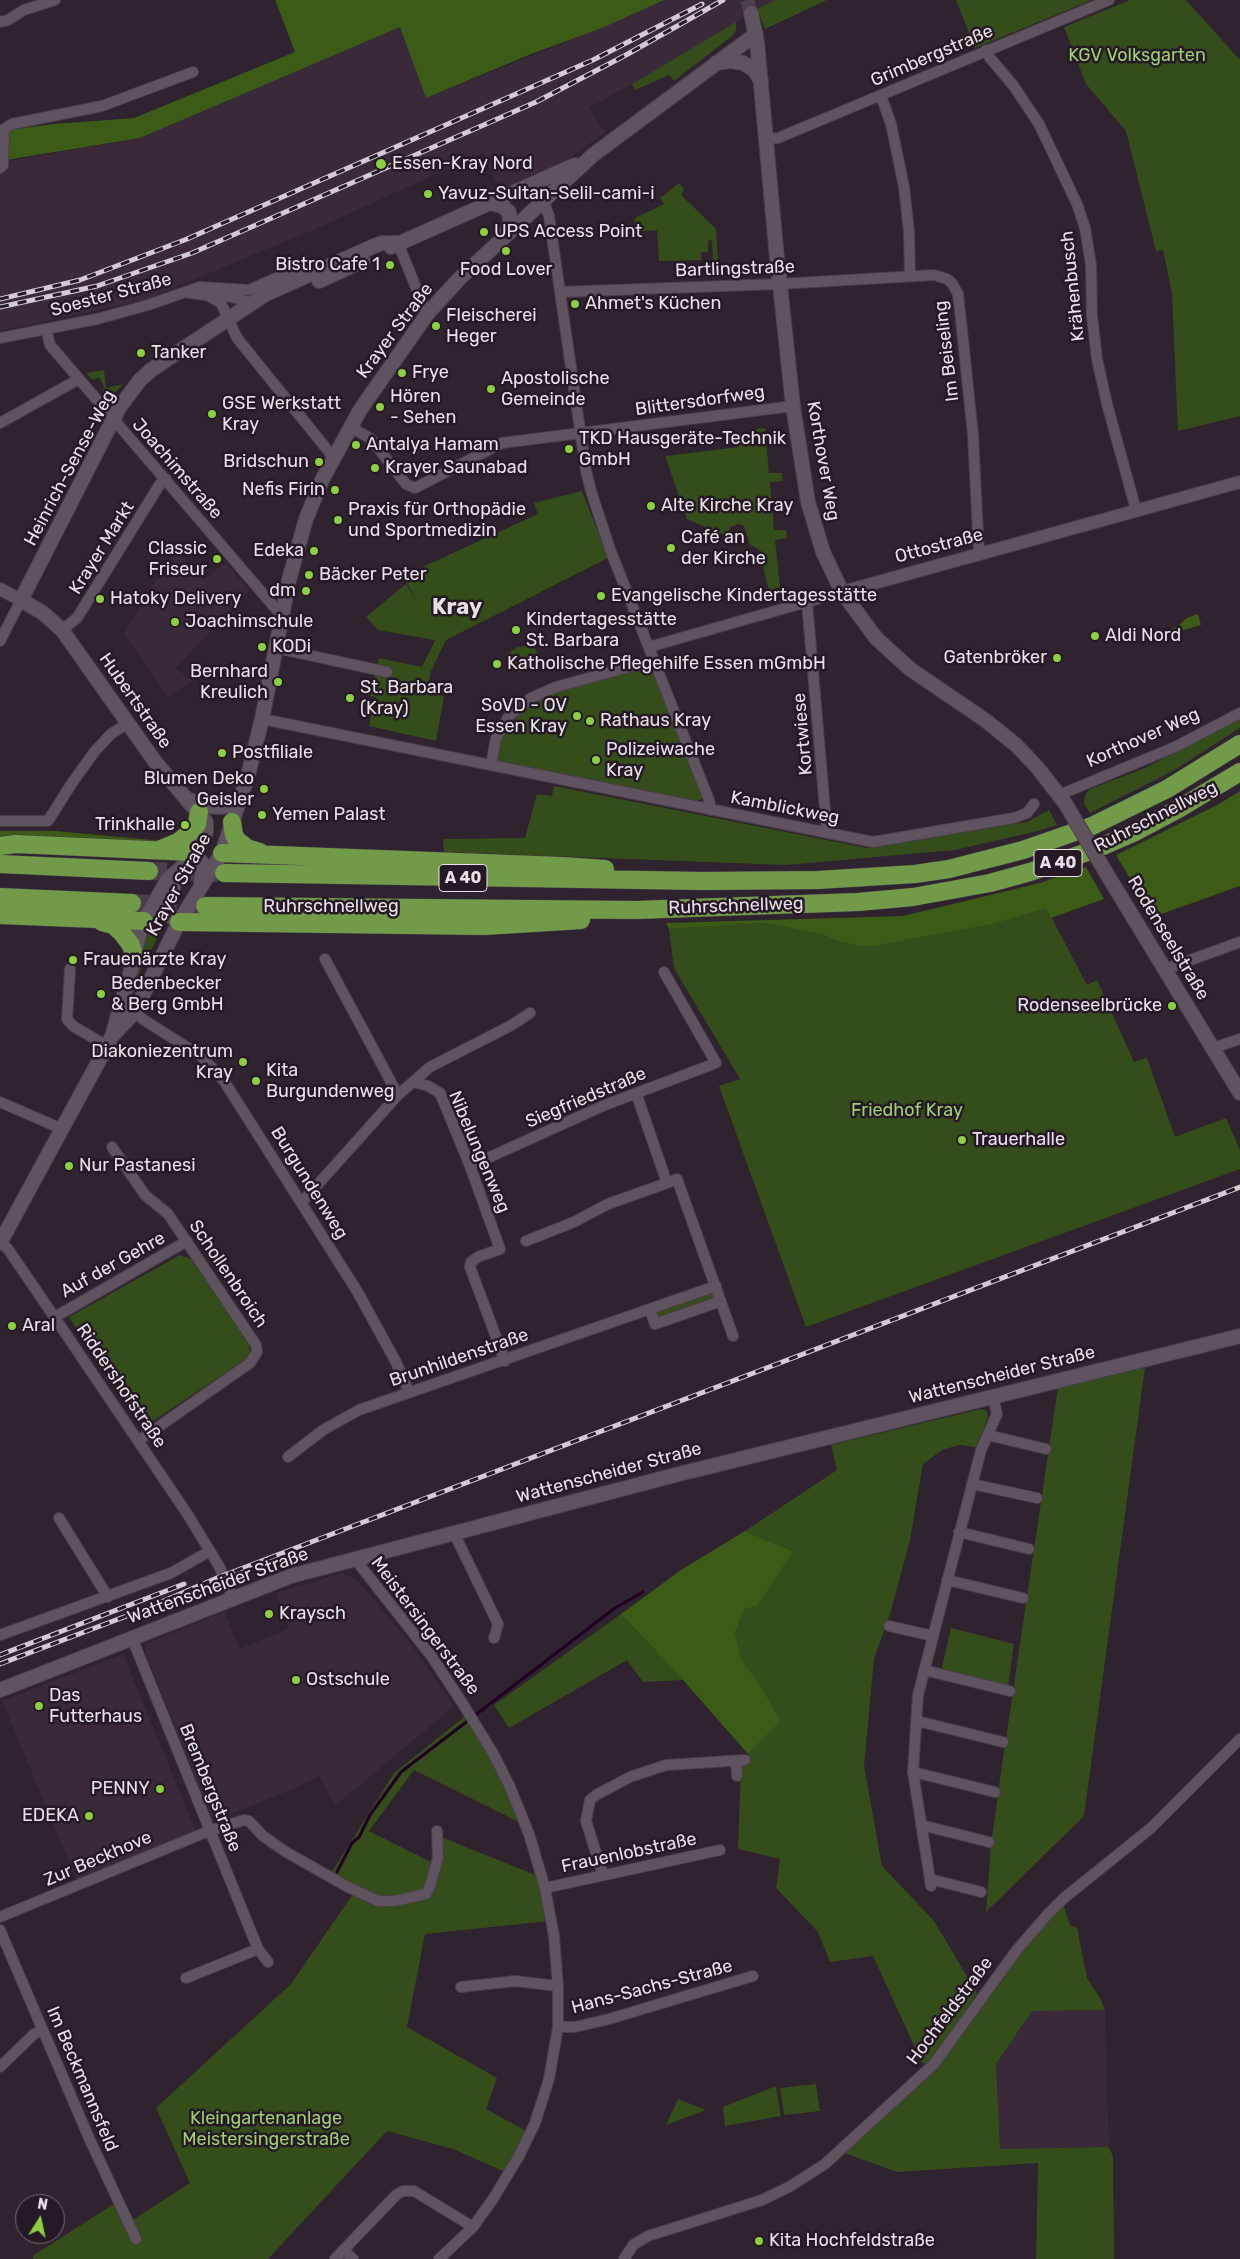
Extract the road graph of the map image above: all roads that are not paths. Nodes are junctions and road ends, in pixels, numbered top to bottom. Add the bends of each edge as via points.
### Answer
1 (55, 0) edge
2 (1109, 0) edge
3 (23, 5) edge
4 (751, 13) tunnel mouth
5 (0, 22) edge
6 (756, 34) junction
7 (986, 50) junction
8 (715, 63) junction
9 (193, 72) dead end
10 (761, 82) junction
11 (881, 96) junction
12 (767, 139) junction
13 (593, 155) junction
14 (0, 168) edge
15 (545, 195) junction
16 (490, 203) junction
17 (506, 234) junction
18 (398, 243) junction
19 (319, 270) junction
20 (910, 276) junction
21 (779, 284) junction
22 (240, 289) joint
23 (185, 292) junction
24 (560, 292) junction
25 (252, 303) junction
26 (428, 313) junction
27 (229, 319) junction
28 (46, 329) junction
29 (0, 338) edge
30 (78, 379) junction
31 (793, 406) junction
32 (114, 420) junction
33 (0, 423) edge
34 (350, 427) junction
35 (581, 434) junction
36 (334, 458) junction
37 (166, 479) junction
38 (1240, 482) edge
39 (1136, 510) junction
40 (979, 553) junction
41 (0, 588) edge
42 (842, 592) junction
43 (21, 600) junction
44 (807, 602) junction
45 (282, 616) junction
46 (62, 630) junction
47 (0, 641) edge
48 (649, 647) junction
49 (276, 648) junction
50 (654, 660) junction
51 (387, 672) dead end
52 (1240, 713) edge
53 (262, 719) junction
54 (127, 724) junction
55 (1240, 744) edge
56 (491, 765) junction
57 (1240, 772) edge
58 (184, 795) junction
59 (240, 797) junction
60 (1062, 799) junction
61 (1034, 804) dead end
62 (711, 810) junction
63 (198, 812) junction
64 (0, 821) edge
65 (232, 822) junction
66 (827, 833) junction
67 (0, 846) edge
68 (153, 851) junction
69 (192, 852) junction
70 (222, 853) junction
71 (277, 856) junction
72 (0, 864) edge
73 (181, 868) junction
74 (149, 871) tunnel mouth
75 (224, 873) tunnel mouth
76 (702, 881) junction
77 (201, 884) junction
78 (0, 897) edge
79 (132, 903) tunnel mouth
80 (205, 906) tunnel mouth
81 (636, 910) junction
82 (0, 915) edge
83 (94, 920) junction
84 (144, 921) junction
85 (179, 922) junction
86 (1240, 942) edge
87 (134, 955) junction
88 (325, 959) dead end
89 (70, 969) dead end
90 (1166, 969) junction
91 (664, 972) dead end
92 (122, 1002) junction
93 (134, 1013) junction
94 (530, 1014) dead end
95 (1240, 1038) edge
96 (110, 1041) junction
97 (1213, 1048) junction
98 (413, 1082) junction
99 (636, 1093) junction
100 (1240, 1093) edge
101 (398, 1095) junction
102 (0, 1102) edge
103 (62, 1129) junction
104 (112, 1147) dead end
105 (470, 1166) junction
106 (667, 1183) junction
107 (302, 1202) junction
108 (187, 1241) junction
109 (526, 1241) dead end
110 (0, 1243) edge
111 (716, 1286) junction
112 (721, 1301) junction
113 (650, 1310) junction
114 (55, 1317) junction
115 (733, 1336) dead end
116 (1240, 1336) edge
117 (505, 1361) junction
118 (409, 1392) junction
119 (993, 1397) junction
120 (988, 1434) junction
121 (138, 1441) junction
122 (1046, 1449) dead end
123 (288, 1457) dead end
124 (972, 1484) junction
125 (1037, 1498) dead end
126 (59, 1518) dead end
127 (959, 1532) junction
128 (454, 1533) junction
129 (1029, 1549) dead end
130 (210, 1551) junction
131 (355, 1559) junction
132 (946, 1580) junction
133 (108, 1597) junction
134 (233, 1598) junction
135 (1023, 1598) dead end
136 (889, 1626) dead end
137 (0, 1636) edge
138 (933, 1636) junction
139 (132, 1638) junction
140 (494, 1638) dead end
141 (924, 1670) junction
142 (0, 1690) edge
143 (1010, 1691) dead end
144 (917, 1721) junction
145 (1240, 1738) edge
146 (1003, 1742) dead end
147 (913, 1772) junction
148 (737, 1776) dead end
149 (995, 1792) dead end
150 (922, 1825) junction
151 (209, 1831) junction
152 (437, 1831) dead end
153 (989, 1842) dead end
154 (720, 1850) dead end
155 (603, 1875) junction
156 (544, 1888) junction
157 (981, 1892) dead end
158 (0, 1917) edge
159 (0, 1930) edge
160 (258, 1949) junction
161 (268, 1962) dead end
162 (753, 1976) dead end
163 (186, 1978) dead end
164 (558, 1986) junction
165 (461, 1987) dead end
166 (558, 2027) junction
167 (42, 2030) junction
168 (0, 2067) edge
169 (473, 2228) junction
170 (136, 2239) dead end
171 (343, 2250) junction
172 (335, 2259) edge
173 (353, 2259) edge
174 (440, 2259) edge
175 (624, 2259) edge

1 - 3 street
2 - 7 street, Grimbergstraße
3 - 5 street via 8,20
4 - 6 main road, Korthover Weg
6 - 8 main road, Krayer Straße
6 - 10 main road, Korthover Weg
7 - 11 street, Grimbergstraße
7 - 39 street, Krähenbusch via 1039,124 1078,204 1091,265 1097,359
8 - 10 main road via 744,63 754,70
8 - 13 main road, Krayer Straße
9 - 14 street via 102,106 12,124 4,129 3,165
10 - 12 main road, Korthover Weg
11 - 12 street, Grimbergstraße via 778,138
11 - 20 street via 893,131 904,187
12 - 21 main road, Korthover Weg
13 - 15 main road, Krayer Straße
13 - 16 main road, Heinrich-Sense-Weg
15 - 16 main road, Heinrich-Sense-Weg
15 - 17 main road, Krayer Straße
15 - 24 street
16 - 17 main road via 509,212 510,225
16 - 18 main road, Heinrich-Sense-Weg
17 - 26 main road, Krayer Straße
18 - 19 main road, Heinrich-Sense-Weg via 378,245
18 - 25 main road, Heinrich-Sense-Weg via 268,304
18 - 26 street
19 - 22 street, Heinrich-Sense-Weg via 292,271 249,290
19 - 25 main road, Heinrich-Sense-Weg
20 - 21 street, Bartlingstraße
20 - 40 street, Im Beiseling via 942,277 958,294 973,435
21 - 24 street, Bartlingstraße
21 - 31 main road, Korthover Weg
22 - 23 street, Soester Straße via 200,287
23 - 25 street, Soester Straße via 216,292
23 - 27 street, Soester Straße via 216,298
23 - 28 street, Soester Straße via 113,315
24 - 35 street
25 - 27 main road, Heinrich-Sense-Weg
26 - 34 main road, Krayer Straße
27 - 32 main road, Heinrich-Sense-Weg via 150,370 122,404
27 - 36 street, Soester Straße via 237,338
28 - 29 street
28 - 30 street, Joachimstraße via 50,345
30 - 32 street, Joachimstraße
30 - 33 street
31 - 35 street, Blittersdorfweg
31 - 42 main road, Korthover Weg via 808,502 823,552
32 - 37 street, Joachimstraße
32 - 43 main road, Heinrich-Sense-Weg
34 - 35 street, Blittersdorfweg via 371,439 406,484 415,488 502,443
34 - 36 main road, Krayer Straße
35 - 48 street via 586,471 599,516
36 - 45 main road, Krayer Straße via 306,519
37 - 45 street, Joachimstraße
37 - 46 street, Krayer Markt via 77,618
38 - 39 street, Ottostraße
39 - 40 street, Ottostraße
40 - 42 street, Ottostraße
41 - 43 street, Hubertstraße
42 - 44 street, Ottostraße
42 - 60 main road, Korthover Weg via 890,653 1006,736 1037,767
43 - 46 main road, Hubertstraße
43 - 47 street, Heinrich-Sense-Weg
44 - 48 street, Ottostraße
44 - 66 street, Kortwiese
45 - 49 main road, Krayer Straße
46 - 54 main road, Hubertstraße
48 - 50 street
49 - 51 street
49 - 53 main road, Krayer Straße
50 - 56 street via 556,687 531,698 509,716 496,738
50 - 62 street
52 - 60 street, Korthover Weg
53 - 56 street, Kamblickweg
53 - 59 main road, Krayer Straße
54 - 58 main road, Hubertstraße
54 - 64 street via 111,734 96,752 48,821
55 - 76 highway, Ruhrschnellweg / A 40 via 1121,813 1060,838 981,861 948,869 882,877
56 - 62 street, Kamblickweg
57 - 81 highway, Ruhrschnellweg / A 40 via 1132,833 1056,863 990,883 913,897 858,902
58 - 59 main road via 201,805 214,807 231,805
58 - 63 main road, Hubertstraße
59 - 65 main road, Krayer Straße
60 - 90 main road, Rodenseelstraße, bridge
61 - 66 street, Kamblickweg via 1027,813 1014,818 889,840 873,842
62 - 66 street, Kamblickweg
63 - 68 highway via 196,826 184,838
63 - 69 main road, Hubertstraße via 206,822 206,832
65 - 70 main road, Krayer Straße
65 - 71 highway via 234,835 243,846
67 - 68 highway via 16,844
68 - 69 highway
69 - 70 main road
69 - 73 main road, Krayer Straße
69 - 77 main road via 203,864
70 - 71 highway
70 - 77 main road, Krayer Straße
71 - 76 highway via 562,866
72 - 74 highway
73 - 84 main road, Krayer Straße via 163,886
73 - 85 main road via 166,905 169,915
75 - 76 highway, Ruhrschnellweg / A 40
77 - 85 main road, Krayer Straße
78 - 79 highway
80 - 81 highway, Ruhrschnellweg / A 40
81 - 85 highway via 583,920 484,926
82 - 83 highway
83 - 84 highway
83 - 87 highway via 111,924 119,930 131,945
84 - 85 main road
84 - 87 main road, Krayer Straße
85 - 93 main road, Krayer Straße
86 - 90 street
87 - 92 main road, Krayer Straße
88 - 101 street
89 - 96 street via 69,1023
90 - 97 main road, Rodenseelstraße
91 - 99 street, Siegfriedstraße via 716,1063
92 - 93 street, Burgundenweg
92 - 96 main road, Krayer Straße
93 - 96 main road, Krayer Straße
93 - 107 street, Burgundenweg via 201,1056 220,1075
94 - 98 street via 430,1067
95 - 97 street
96 - 103 main road, Krayer Straße
97 - 100 main road, Rodenseelstraße
98 - 101 street
98 - 105 street, Nibelungenweg via 440,1094
99 - 105 street, Siegfriedstraße
99 - 106 street
101 - 107 street
102 - 103 street
103 - 110 main road, Krayer Straße
104 - 108 street, Schollenbroich via 145,1196 168,1214
105 - 117 street, Nibelungenweg via 500,1249 472,1262 470,1267
106 - 109 street via 608,1204
106 - 111 street via 677,1180
107 - 118 street, Burgundenweg via 365,1304
108 - 114 street, Auf der Gehre
108 - 121 street, Schollenbroich via 256,1345 257,1352 250,1363
110 - 114 street, Riddershofstraße via 8,1249
111 - 112 street
111 - 113 street, Brunhildenstraße
112 - 113 street via 655,1324
112 - 115 street
113 - 117 street, Brunhildenstraße
114 - 121 street, Riddershofstraße
116 - 119 main road, Wattenscheider Straße
117 - 118 street, Brunhildenstraße
118 - 123 street, Brunhildenstraße via 359,1410 323,1430
119 - 120 street via 998,1414
119 - 128 main road, Wattenscheider Straße
120 - 122 street
120 - 124 street
121 - 130 street, Riddershofstraße
124 - 125 street
124 - 127 street
126 - 133 street
127 - 129 street
127 - 132 street
128 - 131 main road, Wattenscheider Straße
128 - 140 street via 498,1624
130 - 133 street via 171,1574
130 - 134 street, Riddershofstraße
131 - 134 main road, Wattenscheider Straße via 291,1576
131 - 156 street, Meistersingerstraße via 421,1642 484,1737 510,1787 529,1834
132 - 135 street
132 - 138 street
133 - 137 street
134 - 139 main road, Wattenscheider Straße
136 - 138 street
138 - 141 street
139 - 142 main road, Wattenscheider Straße
139 - 151 street, Brembergstraße
141 - 143 street
141 - 144 street via 918,1695
144 - 146 street
144 - 147 street
145 - 175 street, Hochfeldstraße via 1151,1828 1048,1914 1010,1958 934,2064 825,2164 789,2188 762,2200 648,2236 633,2245
147 - 149 street
147 - 150 street
148 - 155 street via 740,1760 666,1765 630,1777 596,1795 590,1800 586,1821
150 - 153 street
150 - 157 street via 930,1882
151 - 152 street, Zur Beckhove via 238,1821 249,1821 263,1836 348,1887 378,1901 426,1894 438,1858
151 - 158 street, Zur Beckhove
151 - 160 street, Brembergstraße
154 - 155 street, Frauenlobstraße
155 - 156 street, Frauenlobstraße
156 - 164 street, Meistersingerstraße via 554,1936
159 - 167 street, Im Beckmannsfeld
160 - 161 street, Brembergstraße
160 - 163 street
162 - 166 street, Hans-Sachs-Straße via 609,2019 575,2027
164 - 165 street via 515,1981
164 - 166 street, Meistersingerstraße
166 - 169 street, Meistersingerstraße via 549,2079 535,2123 501,2188
167 - 168 street
167 - 170 street, Im Beckmannsfeld
169 - 171 street via 408,2190 396,2195
169 - 174 street, Meistersingerstraße
171 - 172 street
171 - 173 street

